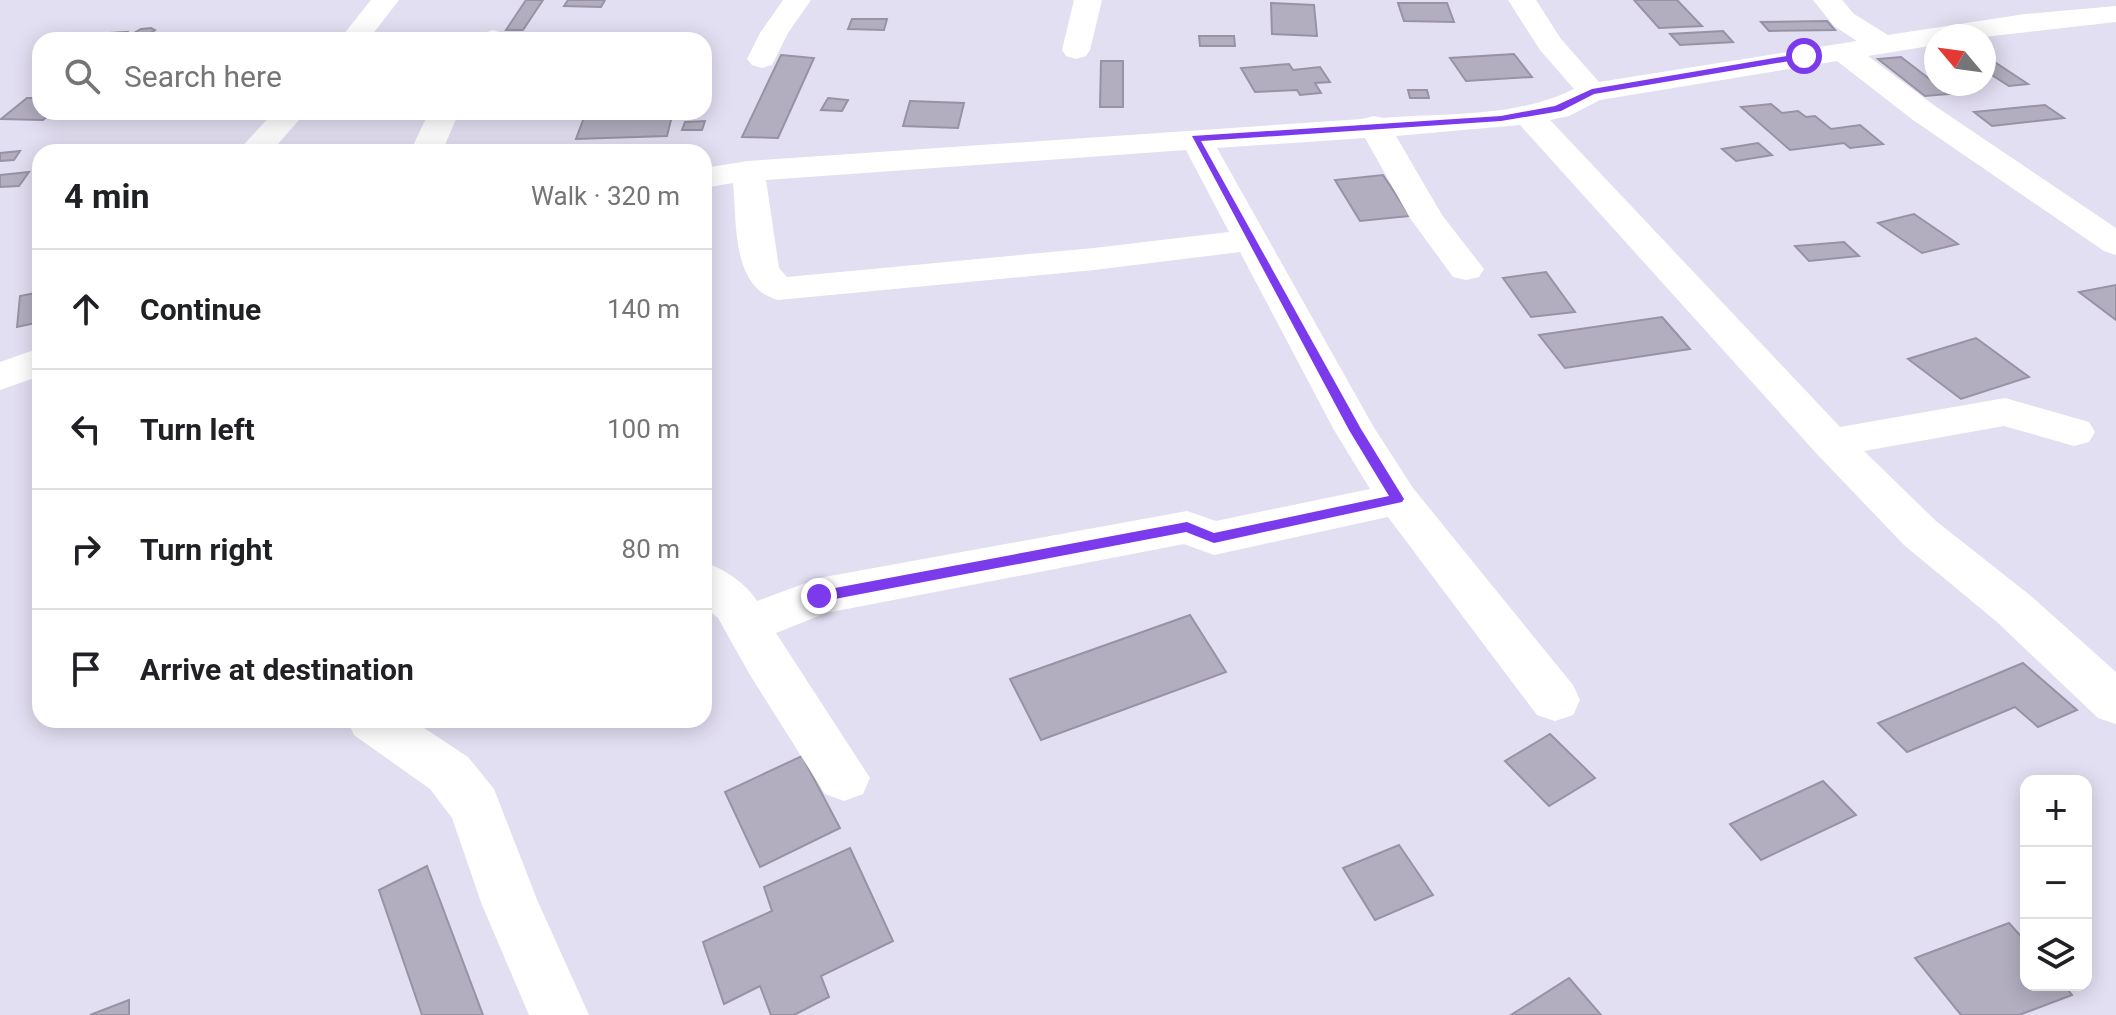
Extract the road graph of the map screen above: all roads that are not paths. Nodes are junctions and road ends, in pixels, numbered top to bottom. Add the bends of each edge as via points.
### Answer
1 (385, 0) edge
2 (797, 0) edge
3 (1088, 0) edge
4 (1522, 0) edge
5 (1827, 0) edge
6 (2116, 14) edge
7 (359, 32) edge
8 (1882, 44) junction
9 (1076, 50) dead end
10 (1841, 50) junction
11 (762, 59) dead end
12 (1592, 92) junction
13 (1527, 114) junction
14 (283, 120) edge
15 (440, 120) edge
16 (1374, 125) junction
17 (1195, 138) junction
18 (261, 144) edge
19 (430, 144) edge
20 (748, 171) junction
21 (712, 177) edge
22 (1249, 240) junction
23 (2116, 244) edge
24 (1466, 269) dead end
25 (32, 364) edge
26 (0, 377) edge
27 (2074, 432) dead end
28 (1831, 443) junction
29 (1398, 499) junction
30 (712, 586) edge
31 (747, 625) junction
32 (1555, 700) dead end
33 (2116, 703) edge
34 (384, 728) edge
35 (844, 778) dead end
36 (559, 1015) edge

1 - 7 street
2 - 11 street
3 - 9 street
4 - 12 street via 1550,44
5 - 8 street via 1844,20
6 - 8 street
8 - 10 street
10 - 12 street
10 - 23 street
12 - 13 street via 1558,109
13 - 16 street
13 - 28 street
14 - 18 street
15 - 19 street
16 - 17 street
16 - 24 street via 1427,218
17 - 20 street
17 - 22 street
20 - 21 street
20 - 22 street via 761,271 778,289
22 - 29 street
25 - 26 street
27 - 28 street via 2005,412
28 - 33 street via 1920,533 2014,609
29 - 31 street via 1214,538 1187,527 835,593
29 - 32 street
30 - 31 street via 735,605
31 - 35 street
34 - 36 street via 449,773 475,806

